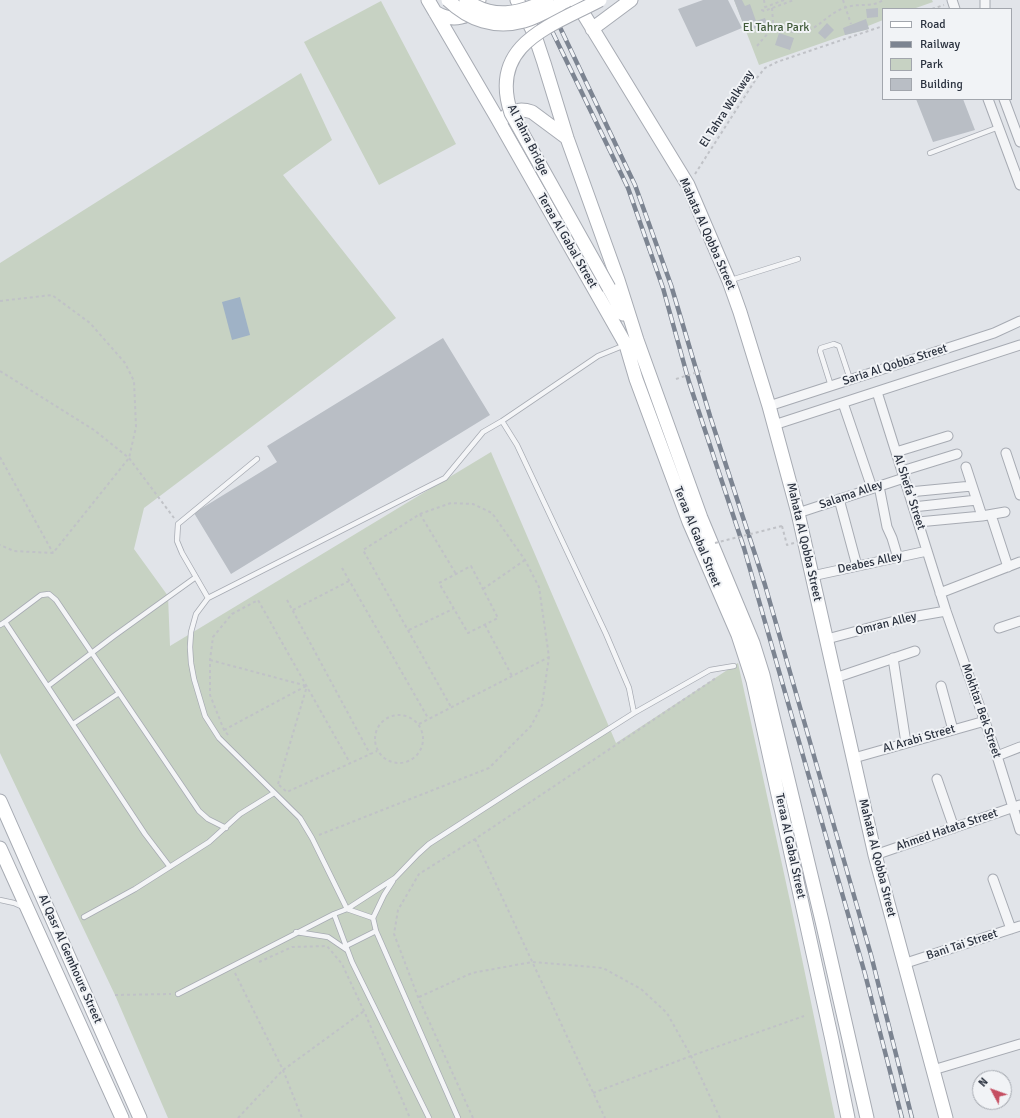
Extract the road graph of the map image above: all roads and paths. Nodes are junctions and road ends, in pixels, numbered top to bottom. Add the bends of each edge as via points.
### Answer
1 (428, 0) edge
2 (448, 0) edge
3 (466, 0) edge
4 (479, 0) edge
5 (517, 0) edge
6 (547, 0) edge
7 (568, 0) edge
8 (575, 0) edge
9 (600, 0) edge
10 (631, 0) edge
11 (764, 0) edge
12 (784, 0) edge
13 (794, 0) edge
14 (843, 0) edge
15 (883, 0) edge
16 (765, 7) junction
17 (845, 7) junction
18 (772, 8) junction
19 (435, 12) junction
20 (851, 24) dead end
21 (774, 26) junction
22 (882, 26) edge
23 (592, 29) junction
24 (757, 46) dead end
25 (988, 100) edge
26 (1004, 100) edge
27 (501, 126) junction
28 (998, 127) junction
29 (567, 138) junction
30 (1020, 142) edge
31 (930, 153) dead end
32 (688, 185) junction
33 (1020, 185) edge
34 (798, 259) dead end
35 (729, 281) junction
36 (609, 288) joint
37 (0, 301) edge
38 (1020, 320) edge
39 (631, 342) junction
40 (1020, 345) edge
41 (0, 371) edge
42 (701, 371) dead end
43 (676, 379) dead end
44 (850, 379) junction
45 (831, 386) junction
46 (877, 392) junction
47 (843, 403) junction
48 (769, 406) junction
49 (502, 421) junction
50 (774, 425) junction
51 (948, 436) dead end
52 (896, 452) junction
53 (1006, 453) dead end
54 (957, 454) dead end
55 (0, 457) edge
56 (129, 458) junction
57 (257, 459) dead end
58 (966, 467) dead end
59 (903, 475) junction
60 (972, 486) junction
61 (876, 487) junction
62 (909, 492) junction
63 (1020, 495) edge
64 (839, 499) junction
65 (977, 500) junction
66 (913, 507) junction
67 (1005, 512) dead end
68 (798, 513) junction
69 (420, 514) junction
70 (986, 515) junction
71 (918, 522) junction
72 (178, 524) junction
73 (715, 543) dead end
74 (0, 545) edge
75 (787, 545) dead end
76 (927, 551) junction
77 (53, 553) junction
78 (898, 558) junction
79 (526, 560) junction
80 (1020, 562) edge
81 (857, 566) junction
82 (1008, 567) junction
83 (342, 568) dead end
84 (456, 574) junction
85 (812, 576) junction
86 (196, 577) junction
87 (349, 580) junction
88 (483, 589) junction
89 (940, 593) junction
90 (208, 598) junction
91 (287, 600) dead end
92 (454, 609) junction
93 (293, 610) junction
94 (946, 610) junction
95 (1020, 621) edge
96 (5, 622) junction
97 (0, 625) edge
98 (485, 625) junction
99 (999, 628) dead end
100 (408, 630) junction
101 (827, 639) junction
102 (915, 651) dead end
103 (92, 652) junction
104 (549, 657) junction
105 (893, 658) junction
106 (210, 660) junction
107 (734, 666) joint
108 (512, 676) junction
109 (836, 678) junction
110 (48, 686) junction
111 (307, 686) junction
112 (941, 686) dead end
113 (119, 693) junction
114 (452, 707) junction
115 (634, 713) junction
116 (428, 718) junction
117 (985, 721) junction
118 (73, 724) junction
119 (419, 724) junction
120 (224, 730) junction
121 (952, 730) junction
122 (229, 736) dead end
123 (906, 743) junction
124 (1020, 747) edge
125 (377, 751) junction
126 (370, 754) junction
127 (997, 756) junction
128 (854, 758) junction
129 (350, 763) junction
130 (938, 779) dead end
131 (272, 781) dead end
132 (278, 784) junction
133 (274, 793) junction
134 (0, 801) edge
135 (1016, 806) edge
136 (226, 828) junction
137 (954, 828) junction
138 (1020, 830) edge
139 (312, 838) junction
140 (475, 839) junction
141 (0, 848) edge
142 (875, 855) junction
143 (170, 866) junction
144 (395, 878) junction
145 (994, 879) dead end
146 (0, 900) edge
147 (28, 909) junction
148 (347, 909) junction
149 (334, 914) junction
150 (84, 917) dead end
151 (373, 918) junction
152 (1016, 928) edge
153 (376, 931) junction
154 (296, 932) junction
155 (292, 947) dead end
156 (347, 948) junction
157 (532, 962) junction
158 (904, 964) junction
159 (235, 973) dead end
160 (178, 994) dead end
161 (418, 997) junction
162 (364, 1011) junction
163 (804, 1016) dead end
164 (1020, 1044) edge
165 (691, 1056) junction
166 (283, 1070) junction
167 (933, 1070) junction
168 (593, 1093) junction
169 (122, 1118) edge
170 (140, 1118) edge
171 (238, 1118) edge
172 (302, 1118) edge
173 (410, 1118) edge
174 (429, 1118) edge
175 (458, 1118) edge
176 (474, 1118) edge
177 (605, 1118) edge
178 (720, 1118) edge
179 (848, 1118) edge
180 (867, 1118) edge
181 (946, 1118) edge

1 - 19 main road, Teraa Al Gabal Street
2 - 7 main road, bridge via 478,20 501,24 525,21
3 - 6 main road, bridge via 482,9 509,13 522,11
4 - 19 main road via 473,11 466,16 450,18
5 - 29 main road, Teraa Al Gabal Street via 536,41
8 - 23 main road, Mahata Al Qobba Street
9 - 36 main road, Al Tahra Bridge, bridge via 542,30 523,45 510,65 506,89 511,113
10 - 23 main road
11 - 16 path
12 - 16 path
13 - 18 path
14 - 17 path
15 - 17 path via 874,5
16 - 18 path via 763,11
17 - 20 path
17 - 21 path via 806,32 794,33
18 - 21 path
19 - 27 main road, Teraa Al Gabal Street
21 - 24 path
22 - 32 path, El Tahra Walkway via 854,34 765,68
23 - 32 main road, Mahata Al Qobba Street
25 - 28 street
26 - 30 street
27 - 29 main road via 512,111 525,110 532,112
27 - 39 main road, Teraa Al Gabal Street
28 - 31 lane
28 - 33 street
29 - 39 main road, Teraa Al Gabal Street via 615,272
32 - 35 main road, Mahata Al Qobba Street
34 - 35 lane
35 - 48 main road, Mahata Al Qobba Street
36 - 39 main road, Teraa Al Gabal Street
37 - 56 path via 52,295 90,323 125,363 134,382 136,427
38 - 44 street, Saria Al Qobba Street via 994,333
39 - 49 lane via 598,356
39 - 179 main road, Teraa Al Gabal Street via 636,380 689,522 738,635 754,681
39 - 180 main road, Teraa Al Gabal Street via 753,643 763,675
40 - 46 street, Saria Al Qobba Street
41 - 56 path via 94,430
42 - 43 path, bridge
44 - 45 street, Saria Al Qobba Street
44 - 45 lane via 840,346 834,344 821,348
45 - 48 street, Saria Al Qobba Street
46 - 47 street, Saria Al Qobba Street
46 - 52 street, Al Shefa' Street
47 - 50 street, Saria Al Qobba Street
47 - 61 street
48 - 50 main road, Mahata Al Qobba Street
49 - 90 lane via 483,432 445,478
49 - 115 lane via 517,445 606,634 629,688
50 - 68 main road, Mahata Al Qobba Street
51 - 52 street
52 - 59 street, Al Shefa' Street
53 - 63 street
54 - 59 street, Salama Alley
55 - 77 path
56 - 72 path
56 - 77 path
57 - 72 lane
58 - 60 street
59 - 61 street, Salama Alley
59 - 62 street, Al Shefa' Street
60 - 62 street
60 - 65 street
61 - 64 street, Salama Alley
61 - 78 street
62 - 66 street, Al Shefa' Street
64 - 68 street, Salama Alley
64 - 81 street
65 - 66 street
65 - 70 street
66 - 71 street, Al Shefa' Street
67 - 70 street
68 - 85 main road, Mahata Al Qobba Street
69 - 79 path via 451,503 473,504 492,513
69 - 84 path
69 - 100 path via 363,550
70 - 71 street
70 - 82 street
71 - 76 street, Al Shefa' Street
72 - 86 lane via 177,541
73 - 75 path, bridge via 782,526
74 - 77 path via 14,551
76 - 78 street, Deabes Alley
76 - 89 street, Al Shefa' Street
78 - 81 street, Deabes Alley
79 - 88 path
79 - 104 path via 539,586
80 - 82 street
81 - 85 street, Deabes Alley
82 - 89 street
83 - 87 path
84 - 88 path via 471,566
84 - 92 path via 439,583
85 - 101 main road, Mahata Al Qobba Street
86 - 90 lane
86 - 103 lane
87 - 93 path
87 - 116 path
88 - 98 path via 498,618
89 - 94 street, Mokhtar Bek Street
90 - 133 lane via 196,614 190,648 194,680 205,716 219,738
91 - 93 path
92 - 98 path via 468,633
92 - 100 path
93 - 126 path
94 - 101 street, Omran Alley
94 - 117 street, Mokhtar Bek Street
95 - 99 street
96 - 97 lane
96 - 103 lane via 41,595 49,594 56,600
96 - 110 lane
98 - 108 path
100 - 114 path
101 - 109 main road, Mahata Al Qobba Street
102 - 105 street
103 - 110 lane
103 - 113 lane
104 - 108 path
104 - 139 path via 542,705 531,726 489,768
105 - 109 street
105 - 123 street
106 - 111 path
106 - 111 path via 213,637 232,614 258,600
106 - 120 path via 210,694
107 - 115 lane via 710,670
107 - 140 path
108 - 114 path
109 - 128 main road, Mahata Al Qobba Street
110 - 118 lane
111 - 120 path
111 - 129 path
111 - 132 path
112 - 121 street
113 - 118 lane
113 - 136 lane via 199,811
114 - 116 path
115 - 144 lane via 429,844
116 - 119 path
117 - 121 street, Al Arabi Street
117 - 127 street, Mokhtar Bek Street
118 - 143 lane
119 - 125 path via 408,715 390,715 380,722 376,730 374,744
119 - 125 path via 424,735 421,750 411,760 400,764 386,760
120 - 122 path
121 - 123 street, Al Arabi Street
123 - 128 street, Al Arabi Street
124 - 127 street
125 - 126 path
126 - 129 path
127 - 135 street, Mokhtar Bek Street
128 - 142 main road, Mahata Al Qobba Street
129 - 132 path via 287,792
130 - 137 street
131 - 132 path
133 - 136 lane via 240,814
133 - 139 lane via 300,818
134 - 170 main road, Al Qasr Al Gemhoure Street
135 - 137 street, Ahmed Hatata Street
135 - 138 street, Mokhtar Bek Street
136 - 143 lane via 209,842
137 - 142 street, Ahmed Hatata Street
139 - 148 lane
140 - 157 path
140 - 161 path via 419,874 398,910 394,934
141 - 147 main road, Al Qasr Al Gemhoure Street
142 - 158 main road, Mahata Al Qobba Street
143 - 150 lane
144 - 148 lane
144 - 151 lane
145 - 152 street
146 - 147 lane
147 - 169 main road, Al Qasr Al Gemhoure Street
148 - 149 lane
148 - 151 lane
149 - 154 lane
149 - 156 lane
151 - 153 lane
152 - 158 street, Bani Tai Street
153 - 156 lane
153 - 175 lane
154 - 156 lane via 328,937
154 - 160 lane
155 - 162 path via 327,946 342,964
156 - 174 lane
157 - 161 path via 472,973
157 - 165 path via 603,968 641,988 666,1013
157 - 168 path
158 - 167 main road, Mahata Al Qobba Street
159 - 166 path
161 - 176 path
162 - 166 path
162 - 173 path
163 - 165 path
164 - 167 street
165 - 168 path
165 - 178 path
166 - 171 path
166 - 172 path
167 - 181 main road, Mahata Al Qobba Street
168 - 177 path

